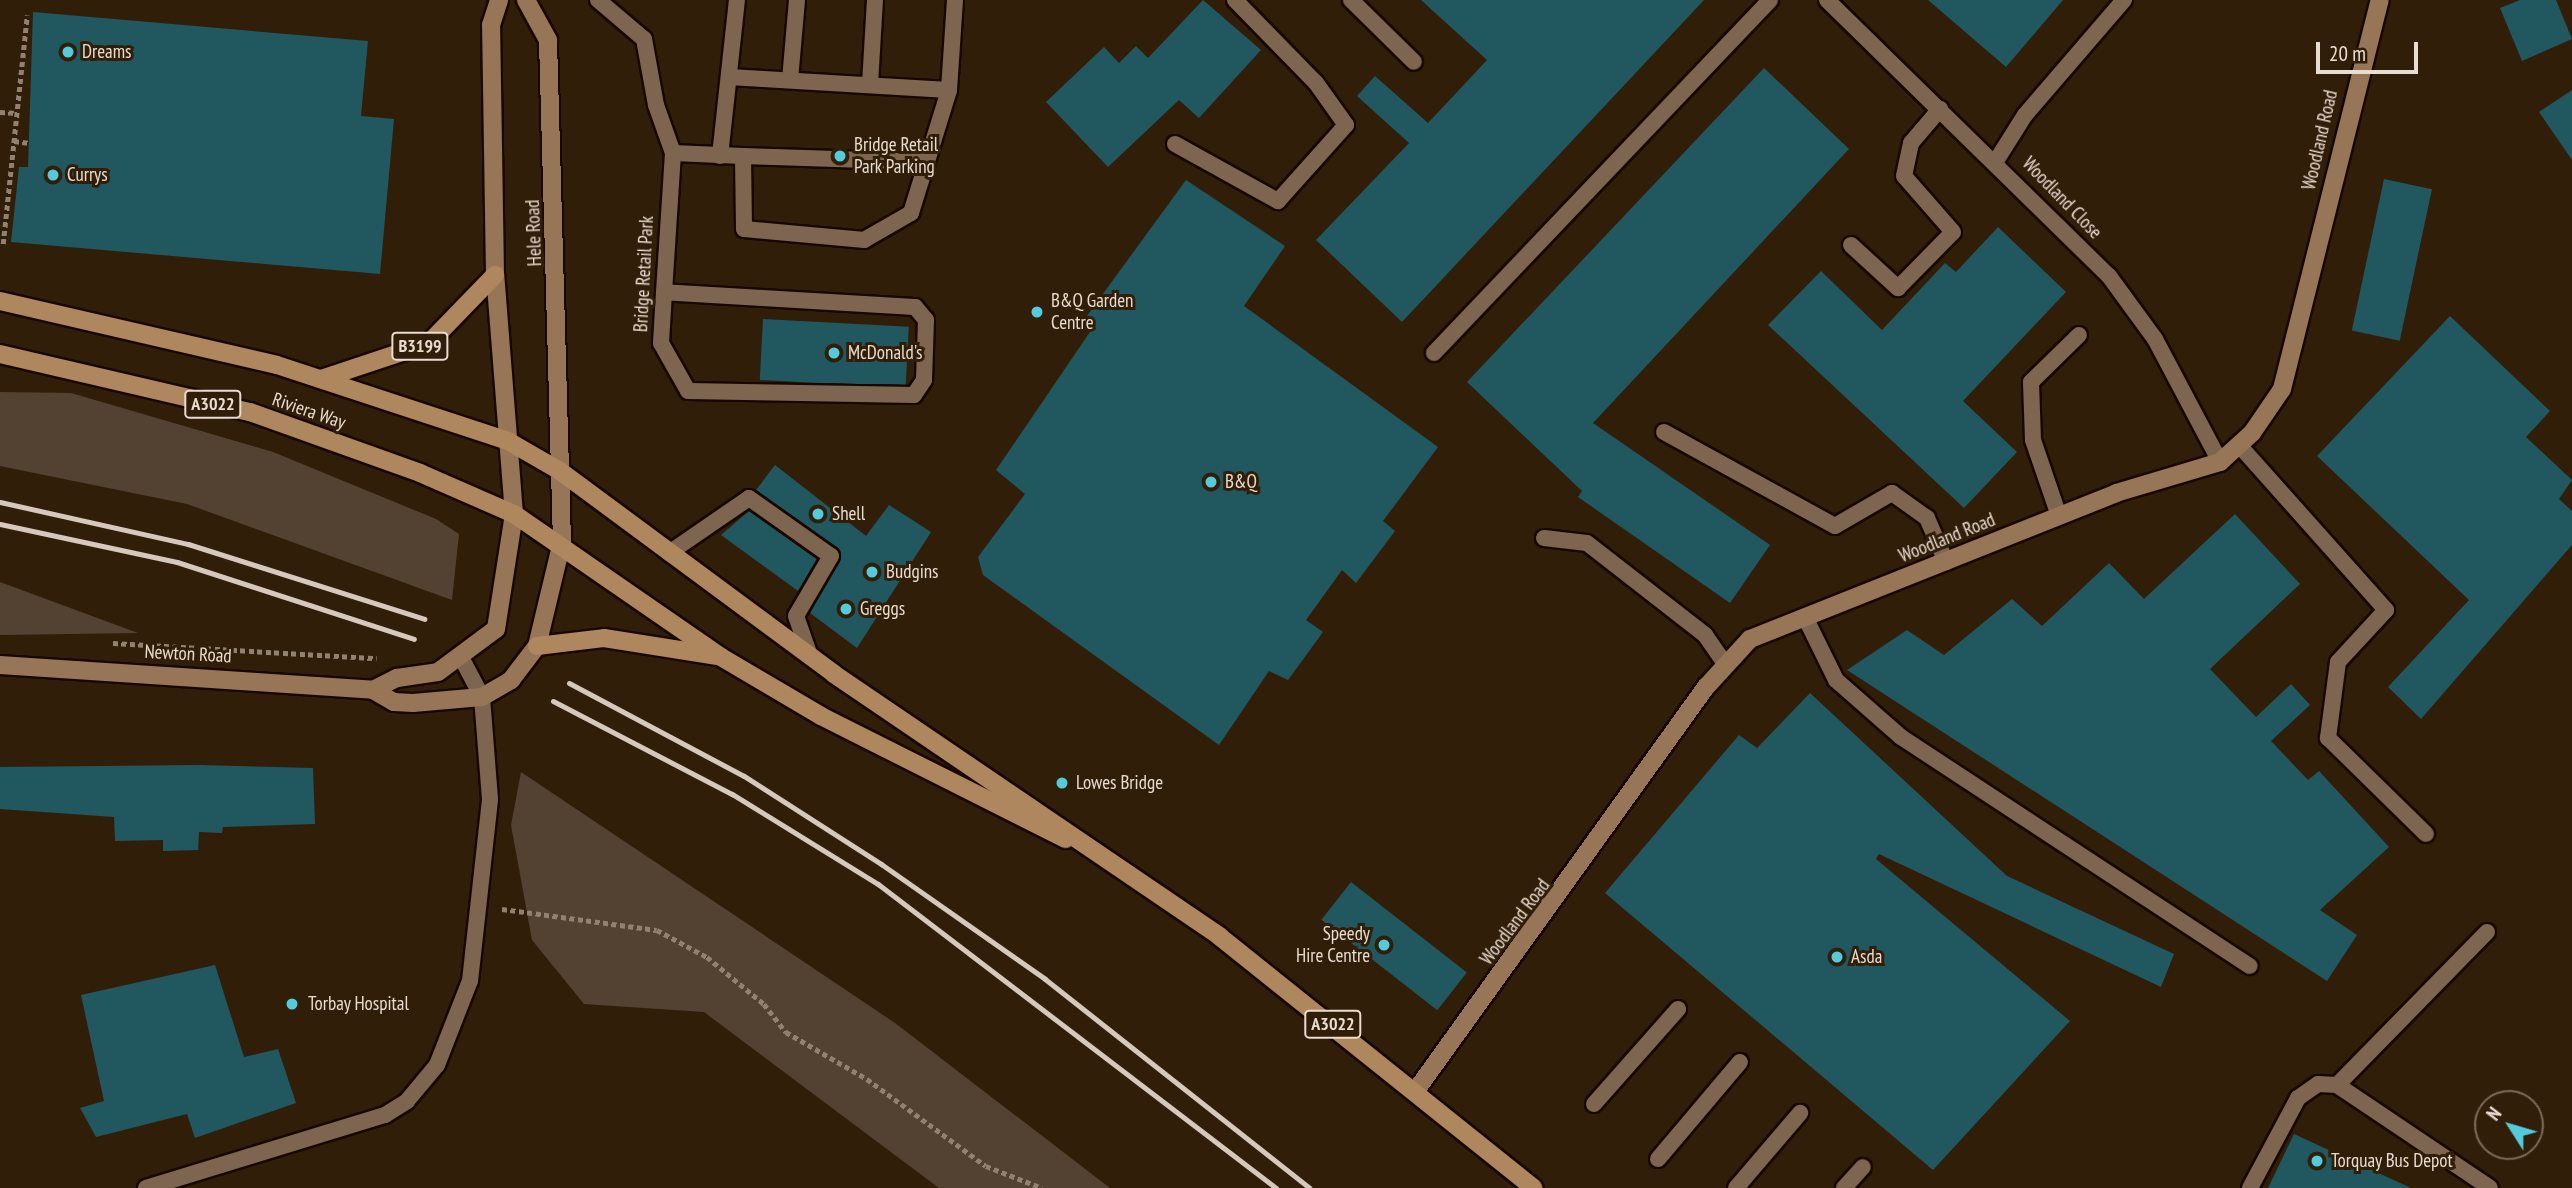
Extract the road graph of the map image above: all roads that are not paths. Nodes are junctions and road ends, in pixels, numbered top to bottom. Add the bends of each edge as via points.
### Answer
1 (499, 0) edge
2 (526, 0) edge
3 (598, 0) edge
4 (737, 0) edge
5 (797, 0) edge
6 (875, 0) edge
7 (955, 0) edge
8 (1235, 0) edge
9 (1351, 0) edge
10 (1770, 0) edge
11 (1827, 0) edge
12 (2124, 0) edge
13 (2380, 0) edge
14 (1414, 62) dead end
15 (729, 77) junction
16 (790, 80) junction
17 (870, 84) junction
18 (949, 90) junction
19 (1940, 109) junction
20 (1175, 144) dead end
21 (673, 153) junction
22 (720, 156) junction
23 (743, 156) junction
24 (1996, 161) junction
25 (928, 162) junction
26 (1851, 245) dead end
27 (495, 275) junction
28 (664, 292) junction
29 (0, 301) edge
30 (2079, 335) dead end
31 (1434, 353) dead end
32 (0, 354) edge
33 (321, 379) junction
34 (1664, 432) dead end
35 (508, 441) junction
36 (2239, 445) junction
37 (2220, 462) junction
38 (560, 471) junction
39 (514, 514) junction
40 (2059, 516) junction
41 (1544, 538) dead end
42 (562, 542) junction
43 (669, 553) junction
44 (1947, 562) junction
45 (1805, 617) junction
46 (537, 646) junction
47 (810, 656) junction
48 (721, 657) junction
49 (462, 659) junction
50 (1726, 664) junction
51 (0, 665) edge
52 (373, 690) junction
53 (482, 697) junction
54 (2426, 834) dead end
55 (1126, 869) junction
56 (2487, 932) dead end
57 (2249, 966) dead end
58 (1678, 1009) dead end
59 (1740, 1062) dead end
60 (2337, 1085) junction
61 (1417, 1089) junction
62 (1594, 1104) dead end
63 (1800, 1113) dead end
64 (1658, 1159) dead end
65 (1863, 1167) dead end
66 (146, 1188) edge
67 (1534, 1188) edge
68 (1736, 1188) edge
69 (1844, 1188) edge
70 (2250, 1188) edge
71 (2490, 1188) edge

1 - 27 street, Hele Road via 491,25
2 - 38 street, Hele Road via 548,40
3 - 21 lane, Bridge Retail Park via 644,39
4 - 15 lane
5 - 16 lane
6 - 17 lane
7 - 18 lane
8 - 20 lane via 1316,83 1346,125 1278,201
9 - 14 lane
10 - 31 lane
11 - 19 lane, Woodland Close
12 - 24 lane via 2025,116
13 - 36 street, Woodland Road via 2282,389
15 - 16 lane
15 - 22 lane
16 - 17 lane
17 - 18 lane
18 - 25 lane
19 - 24 lane, Woodland Close
19 - 26 lane via 1912,143 1904,176 1952,232 1898,288
21 - 22 lane
21 - 28 lane, Bridge Retail Park
22 - 23 lane
23 - 25 lane
23 - 25 lane via 744,229 864,240 911,213
24 - 37 lane, Woodland Close via 2109,276 2155,339
27 - 33 main road, B3199 via 429,343
27 - 35 street, Hele Road
28 - 28 lane, Bridge Retail Park via 661,343 688,391 914,395 924,380 926,320 915,307
29 - 33 main road, Riviera Way / A3022
30 - 40 lane via 2031,382 2033,440
32 - 39 main road, Riviera Way / A3022 via 250,412 421,472
33 - 35 main road, Riviera Way / A3022
34 - 44 lane via 1835,526 1892,493 1927,518
35 - 38 main road, A3022
35 - 39 street, Hele Road
36 - 37 street, Woodland Road
36 - 54 lane via 2386,610 2338,662 2328,738
37 - 40 street, Woodland Road
38 - 42 street, Hele Road
38 - 43 main road, A3022
39 - 42 main road, A3022
39 - 49 street, Newton Road via 504,608 496,629
40 - 44 street, Woodland Road
41 - 50 lane via 1587,543 1705,635
42 - 46 street, Newton Road
42 - 48 main road, A3022
43 - 47 main road, A3022
43 - 47 lane via 749,498 831,556 796,616
44 - 45 street, Woodland Road
45 - 50 street, Woodland Road via 1750,639
45 - 57 lane via 1836,680 1902,737
46 - 48 main road via 604,638
46 - 53 street, Newton Road via 511,680
47 - 55 main road, A3022
48 - 55 main road, A3022 via 934,775
49 - 52 street, Newton Road
49 - 53 lane
50 - 61 street, Woodland Road
51 - 52 street, Newton Road
52 - 53 street, Newton Road via 394,702
53 - 66 lane via 490,787 477,907 478,942 457,1020 437,1065 407,1101 357,1127
55 - 61 main road, A3022
56 - 60 lane
58 - 62 lane
59 - 64 lane
60 - 70 lane via 2318,1084 2298,1098
60 - 71 lane
61 - 67 main road, A3022
63 - 68 lane
65 - 69 lane

